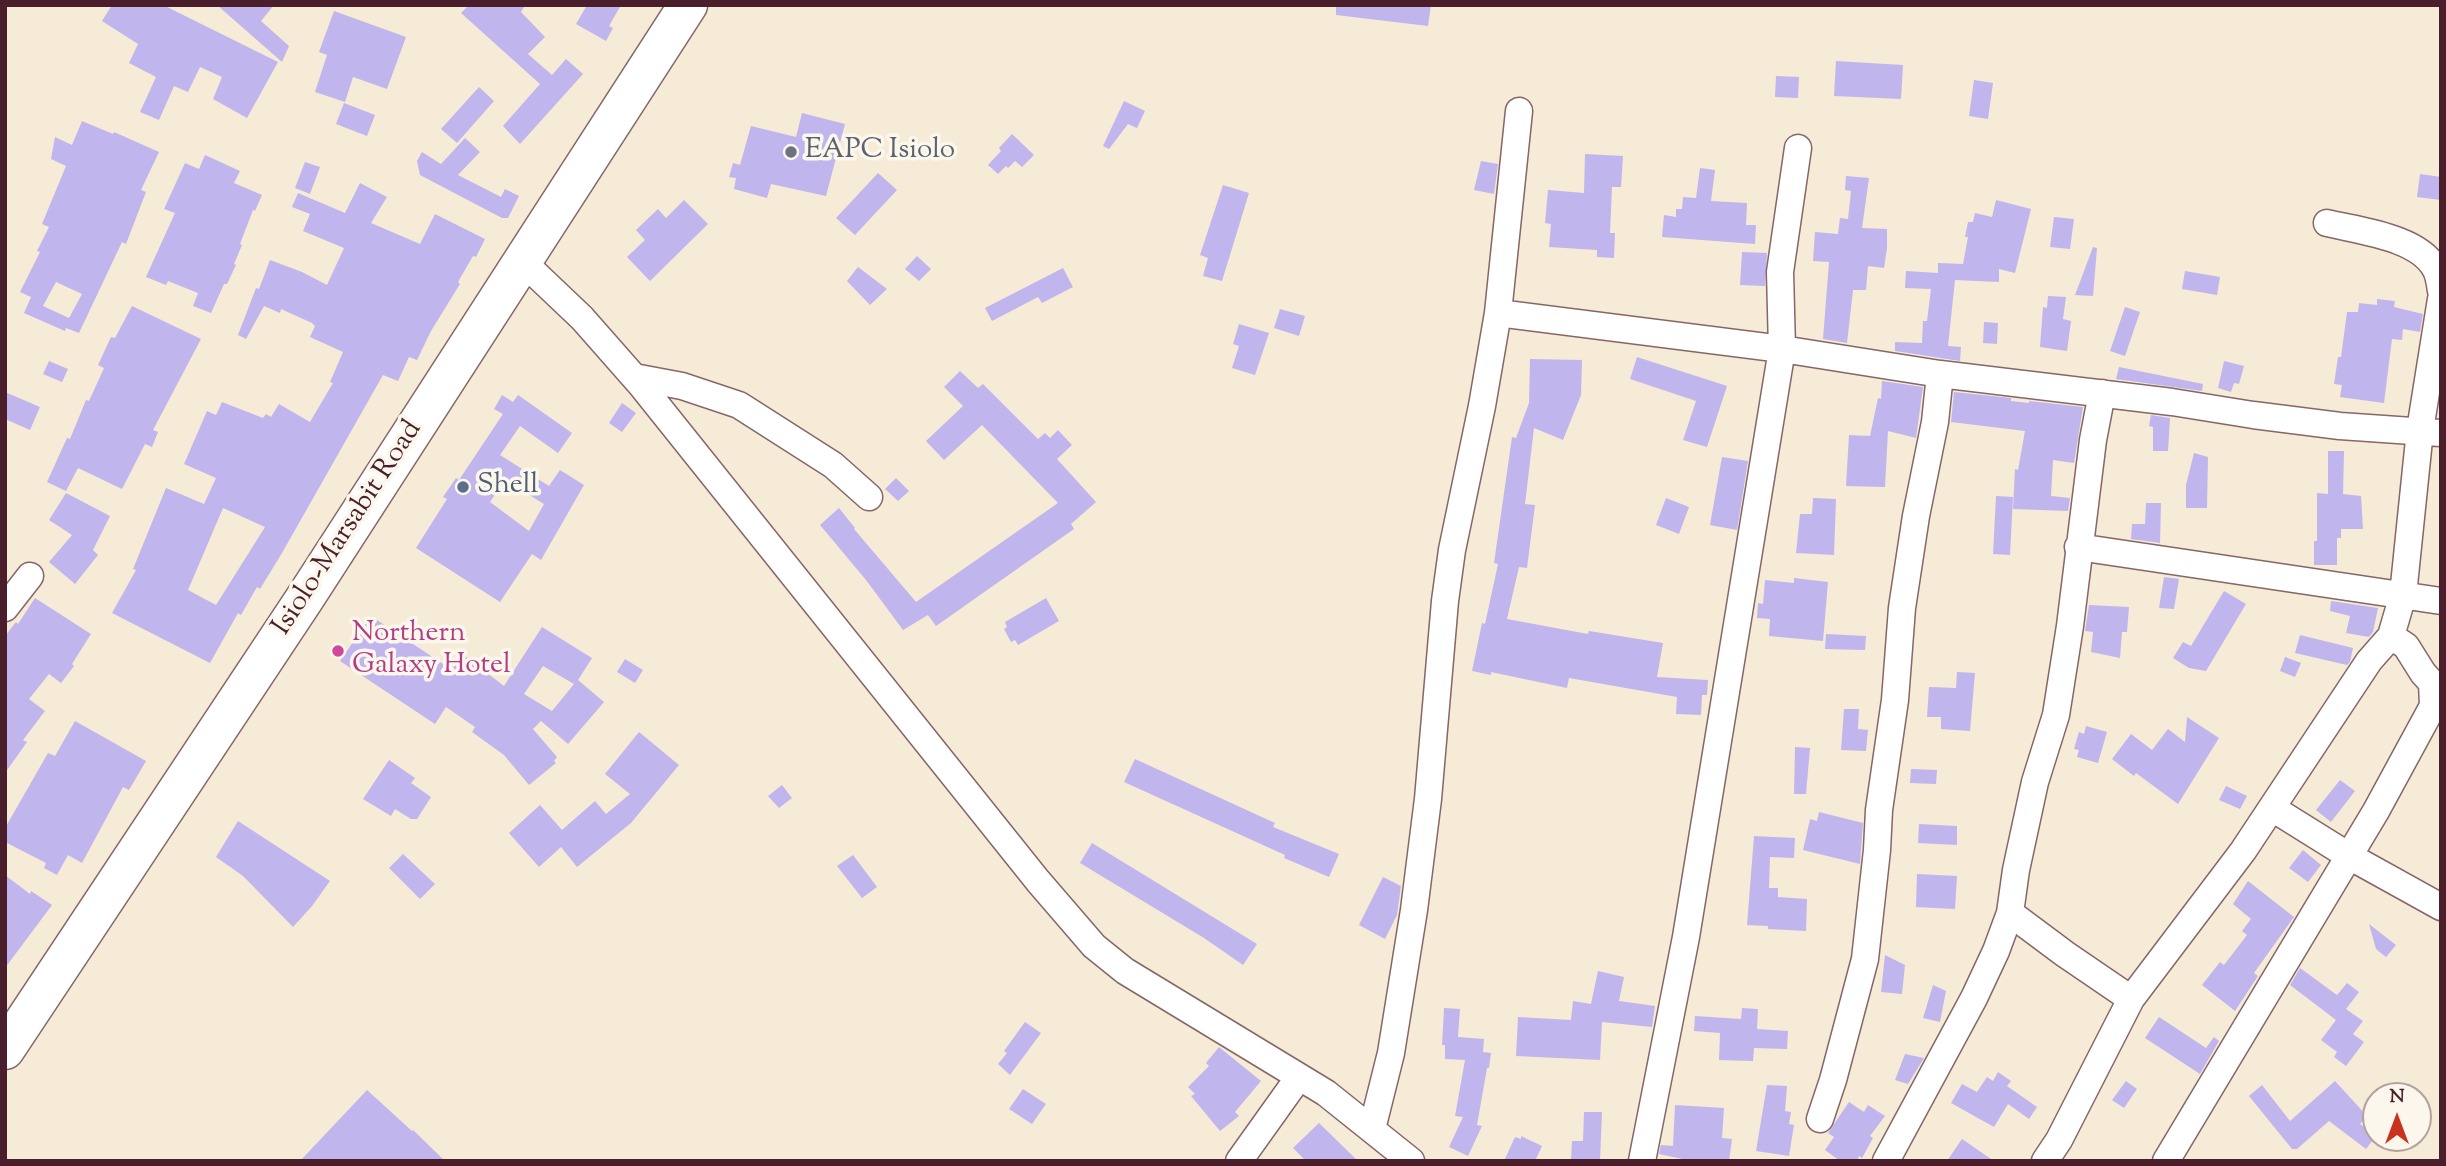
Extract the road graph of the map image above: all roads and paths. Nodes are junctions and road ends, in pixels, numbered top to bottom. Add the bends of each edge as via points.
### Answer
1 (688, 5) edge
2 (1519, 111) dead end
3 (1798, 148) dead end
4 (2327, 223) dead end
5 (522, 261) junction
6 (2441, 291) edge
7 (2441, 299) edge
8 (1498, 313) junction
9 (1782, 349) junction
10 (1940, 374) junction
11 (634, 377) junction
12 (2102, 393) junction
13 (2430, 432) edge
14 (869, 497) dead end
15 (2078, 547) junction
16 (30, 576) dead end
17 (2403, 596) junction
18 (2441, 601) edge
19 (5, 608) edge
20 (2391, 636) junction
21 (2272, 808) junction
22 (2349, 856) junction
23 (2441, 907) edge
24 (2010, 913) junction
25 (2131, 999) junction
26 (5, 1050) edge
27 (1299, 1077) junction
28 (1820, 1119) dead end
29 (1372, 1129) junction
30 (1239, 1161) edge
31 (1411, 1161) edge
32 (1642, 1161) edge
33 (1886, 1161) edge
34 (2045, 1161) edge
35 (2166, 1161) edge

1 - 5 highway, Isiolo-Marsabit Road
2 - 8 street
3 - 9 street via 1780,272
4 - 6 street via 2402,240 2431,261
5 - 11 street via 582,318
5 - 26 highway, Isiolo-Marsabit Road
7 - 13 street
8 - 9 street
8 - 29 street via 1452,551 1414,910 1391,1053
9 - 10 street
9 - 32 street via 1686,937
10 - 12 street
10 - 28 street via 1902,608 1865,959
11 - 14 street via 682,386 739,405 832,465
11 - 27 street via 1094,946 1125,971
12 - 13 street via 2340,426
12 - 15 street
13 - 17 street
15 - 17 street
15 - 24 street via 2056,715 2035,782
16 - 19 street
17 - 18 street
17 - 20 street
20 - 21 street via 2369,661
20 - 22 street via 2406,646 2432,684 2433,705
21 - 22 street
21 - 25 street
22 - 23 street
22 - 35 street
24 - 25 street
24 - 33 street via 1974,998
25 - 34 street
27 - 29 street
27 - 30 street
29 - 31 street

